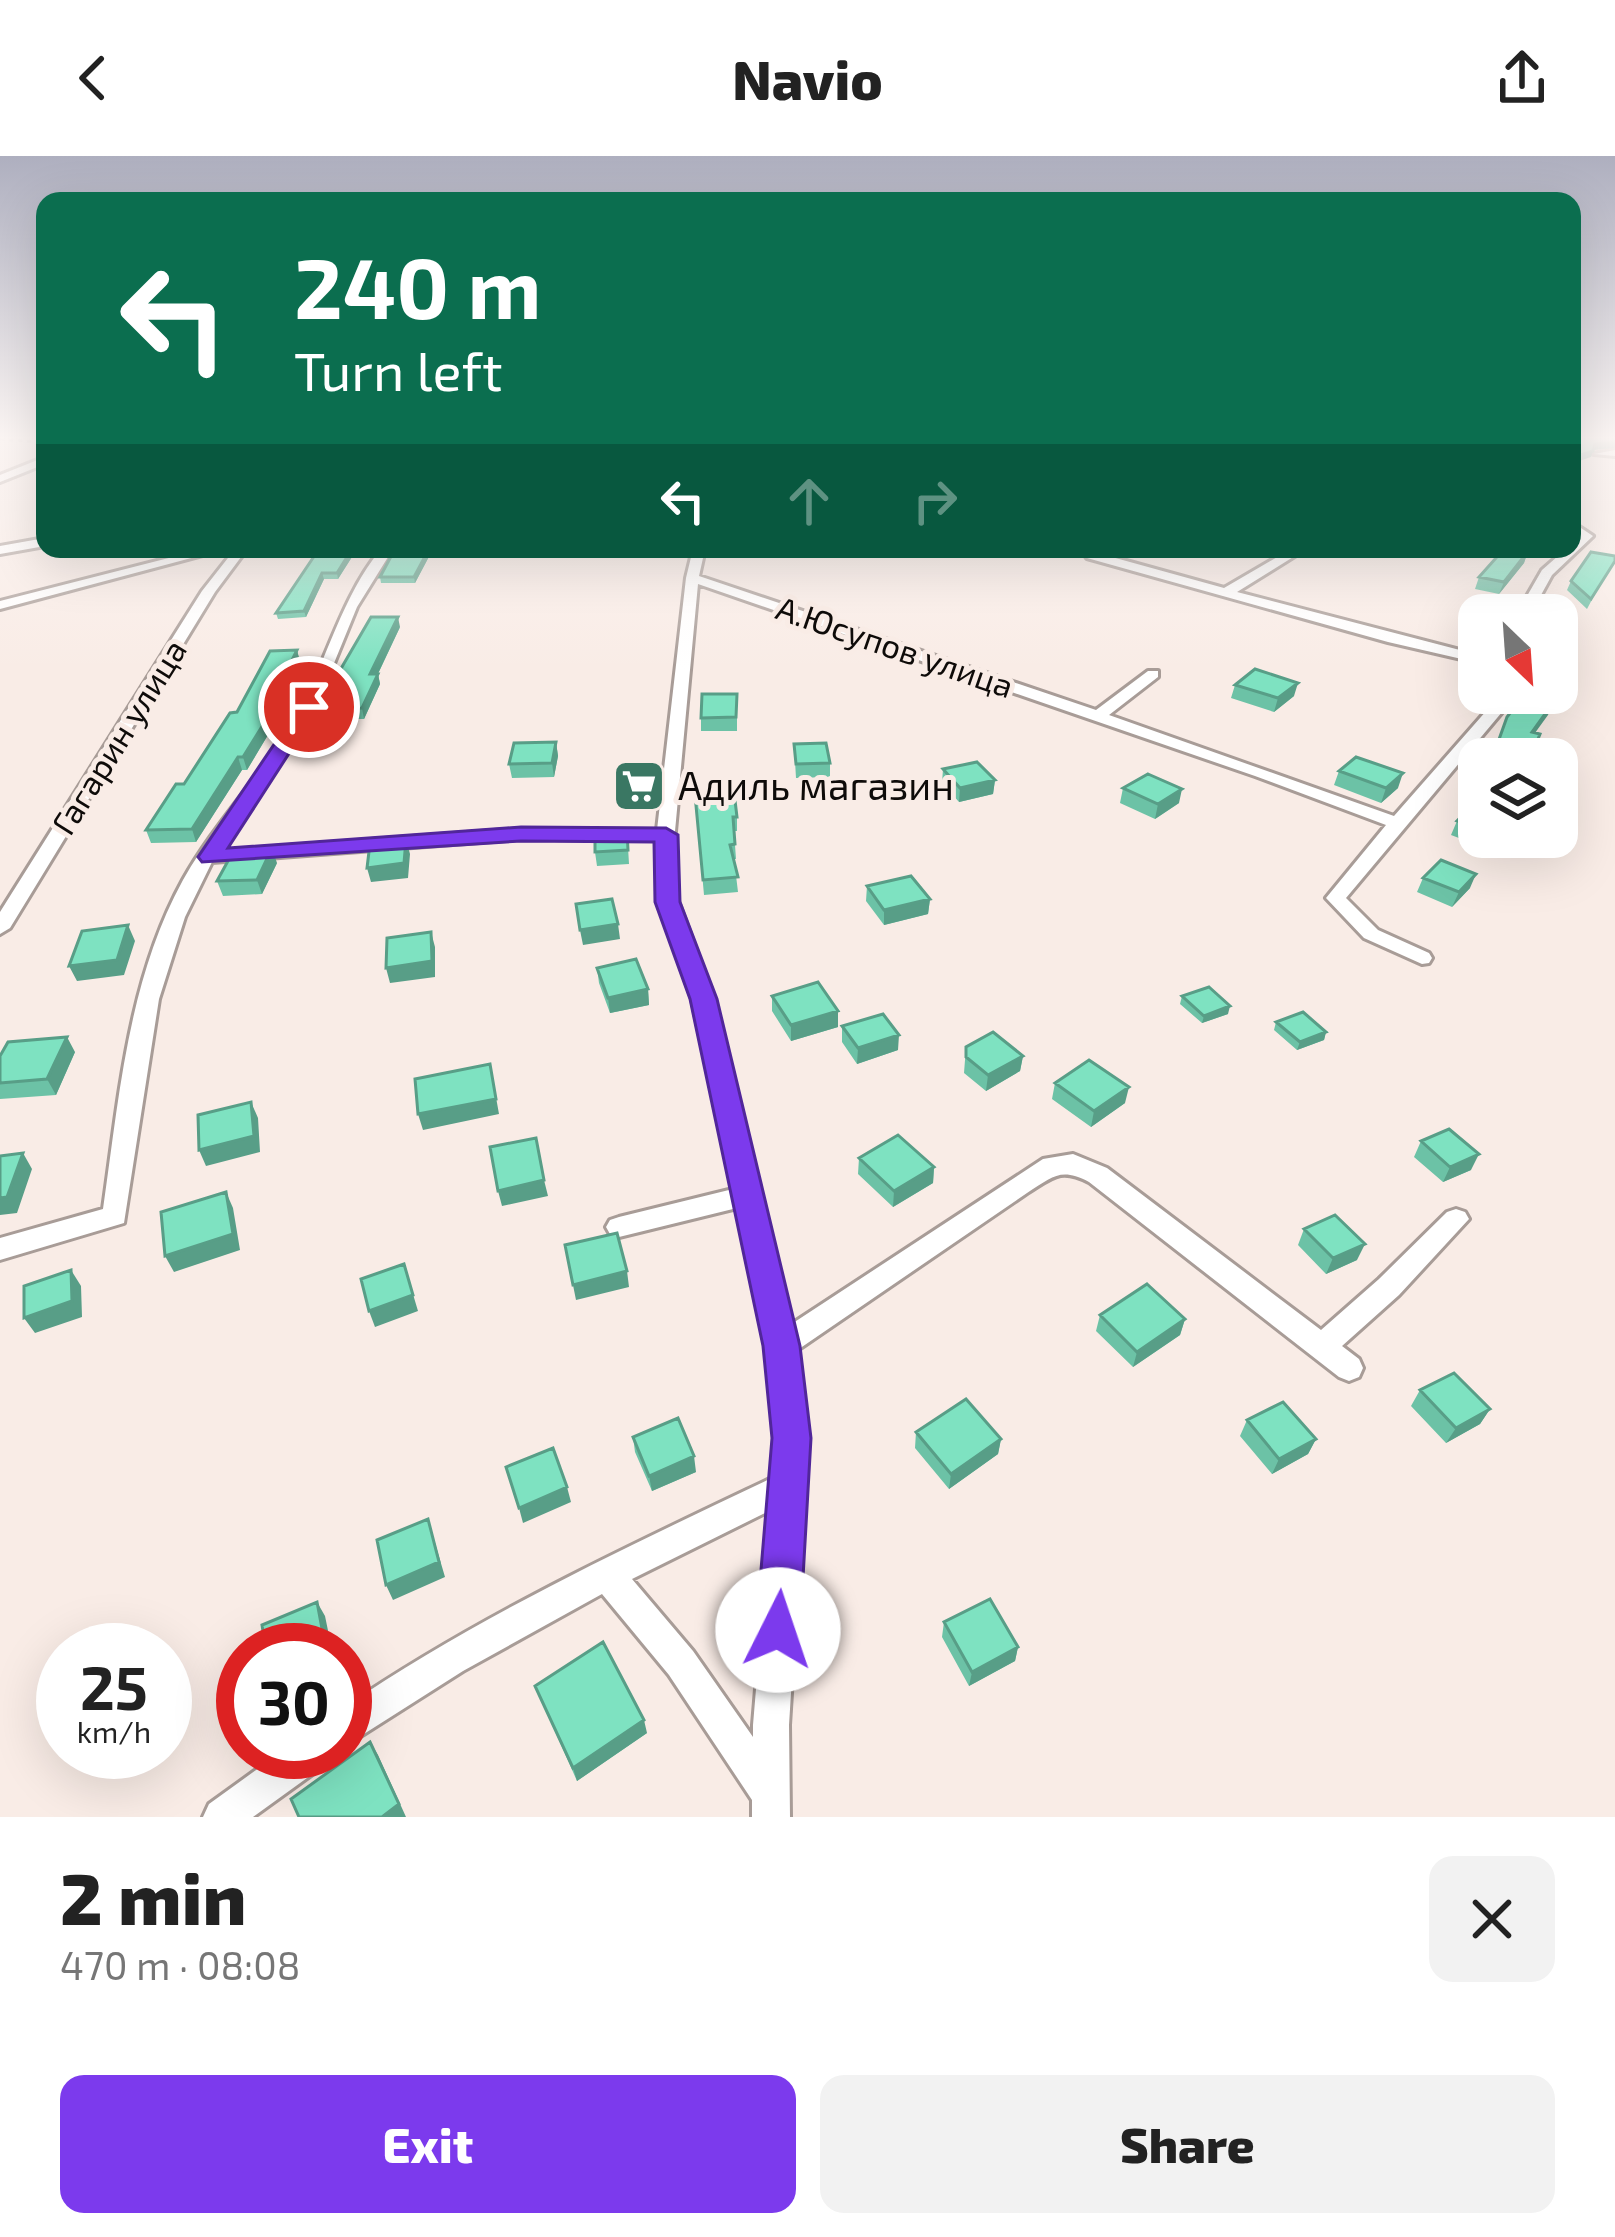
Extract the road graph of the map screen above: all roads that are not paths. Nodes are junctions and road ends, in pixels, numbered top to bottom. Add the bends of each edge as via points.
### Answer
1 (36, 544) edge
2 (0, 550) edge
3 (184, 558) edge
4 (234, 558) edge
5 (382, 558) edge
6 (697, 558) edge
7 (1102, 558) edge
8 (1285, 558) edge
9 (1563, 558) edge
10 (692, 578) junction
11 (1227, 592) junction
12 (1534, 594) edge
13 (0, 605) edge
14 (1458, 652) edge
15 (1153, 674) dead end
16 (1493, 714) edge
17 (1098, 716) junction
18 (1397, 823) junction
19 (666, 835) junction
20 (210, 857) junction
21 (0, 928) edge
22 (1422, 958) dead end
23 (746, 1196) junction
24 (1456, 1219) dead end
25 (620, 1227) dead end
26 (0, 1249) edge
27 (782, 1346) junction
28 (1322, 1346) junction
29 (1349, 1368) dead end
30 (788, 1486) junction
31 (607, 1574) junction
32 (372, 1708) edge
33 (275, 1779) edge
34 (771, 1806) edge
35 (222, 1817) edge

1 - 2 street
3 - 13 street
4 - 21 street, Гагарин улица
5 - 20 street via 351,602 309,707
6 - 10 street
7 - 11 street
8 - 11 street
9 - 12 street
10 - 17 street, А.Юсупов улица
10 - 19 street
11 - 14 street
15 - 17 street
16 - 18 street
17 - 18 street, А.Юсупов улица
18 - 22 street via 1336,898 1371,934
19 - 20 street via 438,839
19 - 23 street via 668,902 704,999
20 - 26 street via 160,952 116,1216
23 - 25 street
23 - 27 street
24 - 28 street
27 - 28 street via 1018,1186 1072,1163 1147,1210
27 - 30 street
28 - 29 street
30 - 31 street
30 - 34 street
31 - 32 street
31 - 34 street via 694,1679
33 - 35 street

